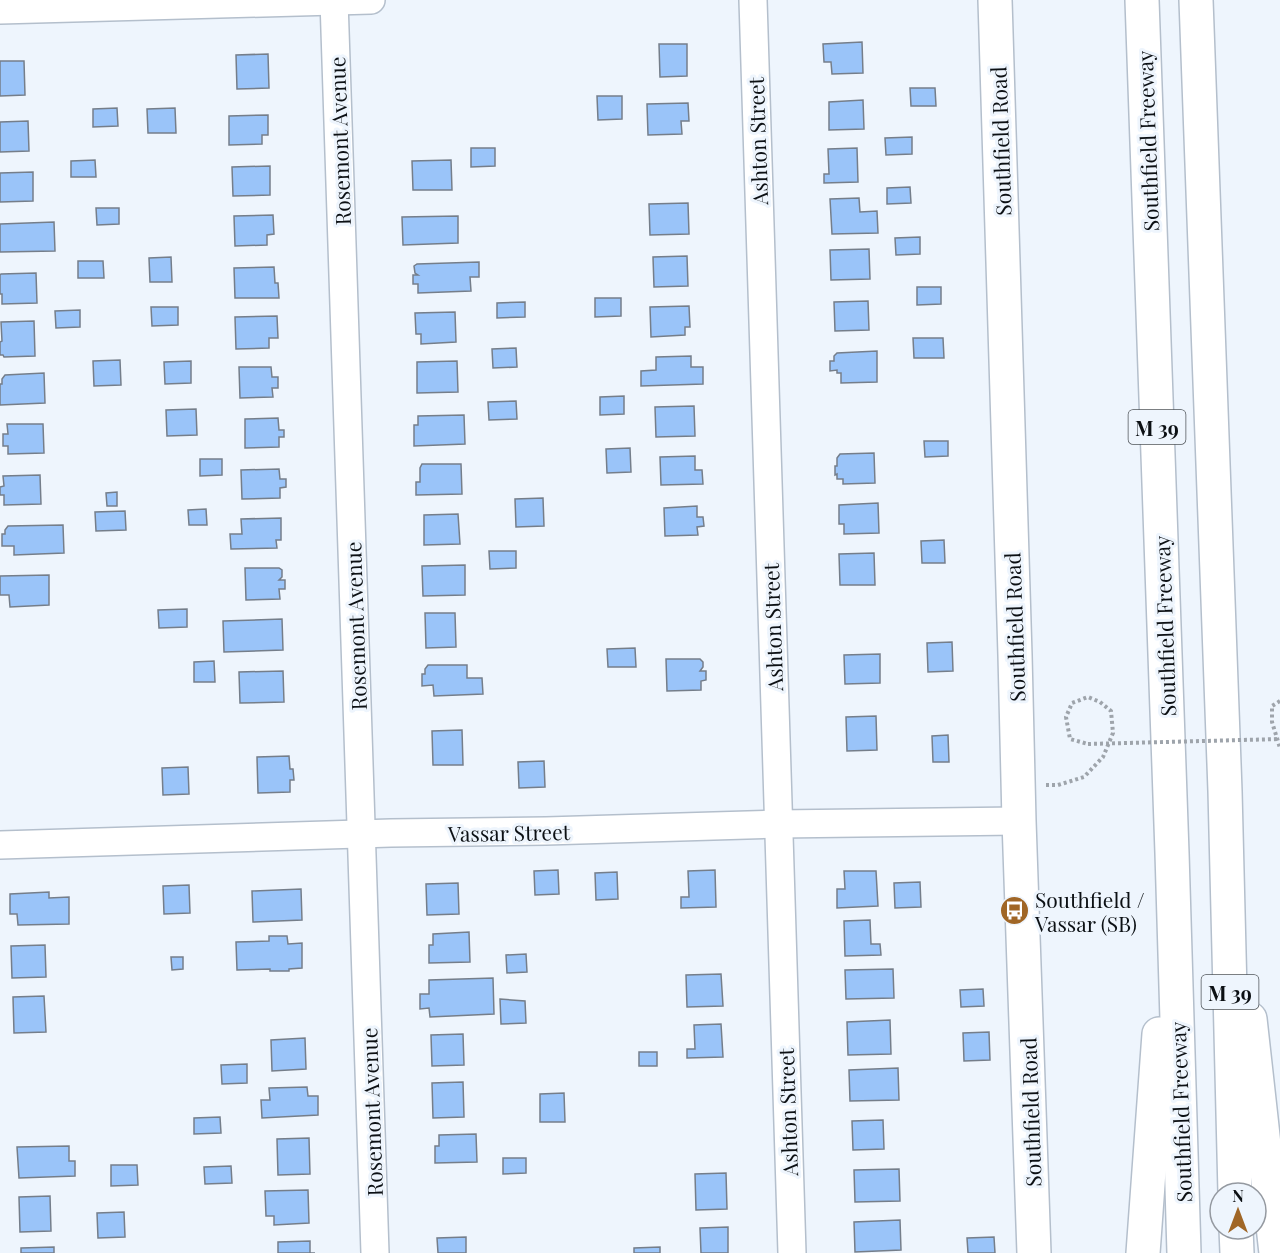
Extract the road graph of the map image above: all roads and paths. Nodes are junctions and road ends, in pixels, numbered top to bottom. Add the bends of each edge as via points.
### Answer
1 (334, 0) edge
2 (371, 0) edge
3 (753, 0) edge
4 (995, 0) edge
5 (1142, 0) edge
6 (1196, 0) edge
7 (0, 10) edge
8 (1280, 701) edge
9 (1280, 739) edge
10 (1280, 748) edge
11 (1039, 785) dead end
12 (1225, 791) junction
13 (1019, 821) junction
14 (778, 824) junction
15 (362, 834) junction
16 (0, 845) edge
17 (1173, 853) junction
18 (1235, 1181) edge
19 (375, 1253) edge
20 (792, 1253) edge
21 (1034, 1253) edge
22 (1143, 1253) edge
23 (1184, 1253) edge
24 (1276, 1253) edge

1 - 2 street
1 - 7 street
1 - 15 street, Rosemont Avenue
3 - 14 street, Ashton Street
4 - 13 main road, Southfield Road
5 - 17 main road, Southfield Freeway / M 39
6 - 12 main road, M 39
8 - 10 path via 1272,706 1272,722
9 - 11 path, bridge via 1088,744 1070,739 1066,717 1072,703 1088,697 1111,711 1113,733 1103,757 1084,777
12 - 18 main road, M 39
12 - 24 main road
13 - 14 street, Vassar Street
13 - 21 main road, Southfield Road
14 - 15 street, Vassar Street
14 - 20 street, Ashton Street
15 - 16 street, Vassar Street
15 - 19 street, Rosemont Avenue
17 - 22 main road
17 - 23 main road, Southfield Freeway / M 39

